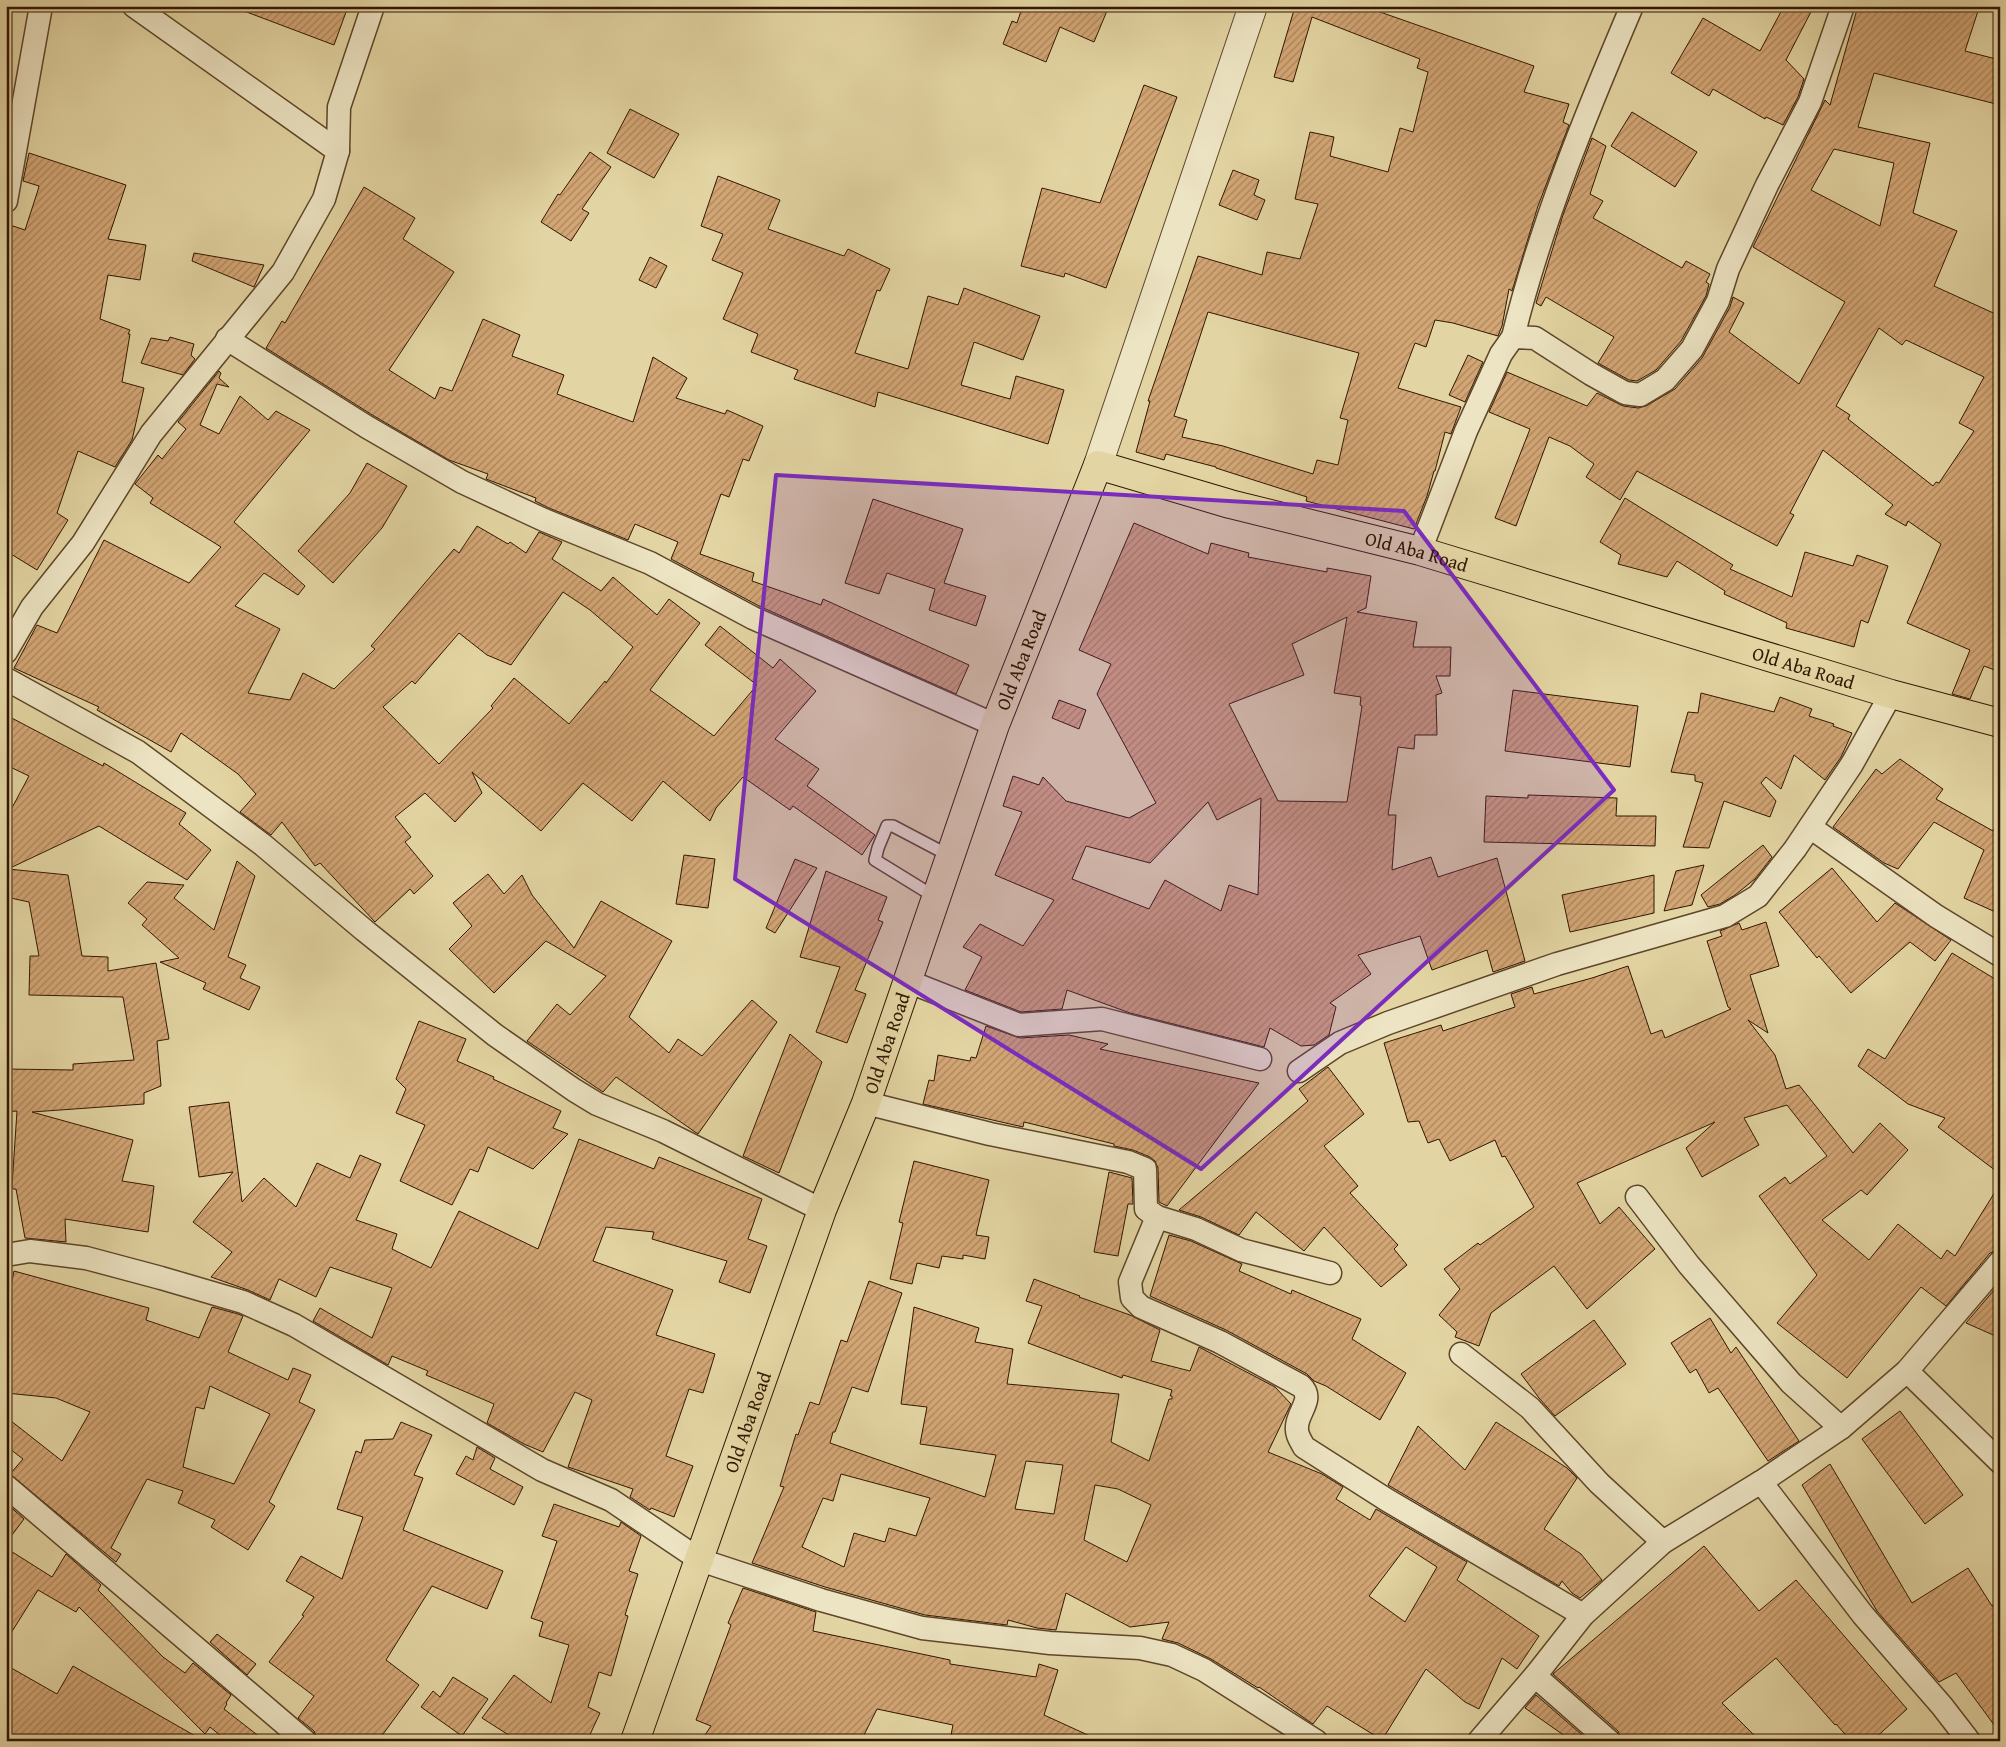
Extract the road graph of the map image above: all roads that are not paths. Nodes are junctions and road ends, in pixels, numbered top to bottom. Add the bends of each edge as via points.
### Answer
1 (41, 6) edge
2 (134, 6) edge
3 (373, 6) edge
4 (1253, 6) edge
5 (1632, 6) edge
6 (1843, 6) edge
7 (338, 151) junction
8 (6, 201) edge
9 (1514, 337) junction
10 (227, 339) junction
11 (1098, 465) junction
12 (1420, 551) junction
13 (6, 652) edge
14 (6, 679) edge
15 (1892, 694) junction
16 (2000, 723) edge
17 (995, 725) junction
18 (1810, 827) junction
19 (950, 856) junction
20 (935, 897) junction
21 (2000, 955) edge
22 (906, 981) junction
23 (1260, 1059) dead end
24 (1299, 1071) dead end
25 (866, 1103) junction
26 (1637, 1197) dead end
27 (822, 1210) junction
28 (1157, 1217) junction
29 (6, 1255) edge
30 (2000, 1262) edge
31 (1330, 1273) dead end
32 (1462, 1354) dead end
33 (1907, 1371) junction
34 (1841, 1428) junction
35 (2000, 1462) edge
36 (1761, 1482) junction
37 (6, 1486) edge
38 (1663, 1542) junction
39 (700, 1560) junction
40 (1583, 1615) junction
41 (1535, 1676) junction
42 (305, 1741) edge
43 (635, 1741) edge
44 (1316, 1741) edge
45 (1479, 1741) edge
46 (1608, 1741) edge
47 (1970, 1741) edge

1 - 8 street
2 - 7 street
3 - 7 street via 339,107
4 - 11 street
5 - 9 street via 1566,169 1526,285
6 - 9 street via 1810,102 1747,227 1718,301 1692,348 1665,380 1640,395 1625,393 1534,338
7 - 10 street via 324,199 283,272
9 - 12 street via 1501,354 1466,431
10 - 13 street via 150,434 83,543 32,607
10 - 17 street via 462,482 650,563 753,618
11 - 12 main road, Old Aba Road via 1230,504
11 - 17 main road, Old Aba Road
12 - 15 main road, Old Aba Road
14 - 27 street via 138,752 263,845 495,1035 574,1090 597,1104 663,1131
15 - 16 main road, Old Aba Road
15 - 18 street via 1852,764
17 - 19 main road, Old Aba Road
18 - 21 street via 1936,916
18 - 24 street via 1758,896 1724,916 1557,964 1388,1023 1340,1042
19 - 20 main road, Old Aba Road
19 - 20 lane via 893,826 887,826 878,848 876,860
20 - 22 main road, Old Aba Road
22 - 23 street via 1020,1025 1102,1019
22 - 25 main road, Old Aba Road
25 - 27 main road, Old Aba Road
25 - 28 street via 990,1134 1128,1162 1146,1169 1146,1209
26 - 34 street via 1689,1265 1791,1383
27 - 39 main road, Old Aba Road
28 - 31 street via 1196,1229 1241,1250
28 - 40 street via 1130,1282 1132,1298 1142,1307 1220,1342 1301,1386 1307,1396 1296,1427 1304,1447 1410,1514
29 - 39 street via 30,1251 86,1258 244,1302 294,1325 542,1470 611,1500
30 - 33 street
32 - 38 street via 1530,1408 1599,1483
33 - 34 street
33 - 35 street
34 - 36 street
36 - 38 street
36 - 47 street via 1863,1615
37 - 42 street
38 - 40 street
39 - 43 main road, Old Aba Road
39 - 44 street via 821,1600 922,1628 1050,1644 1140,1648 1172,1655 1204,1670
40 - 41 street
41 - 45 street
41 - 46 street

